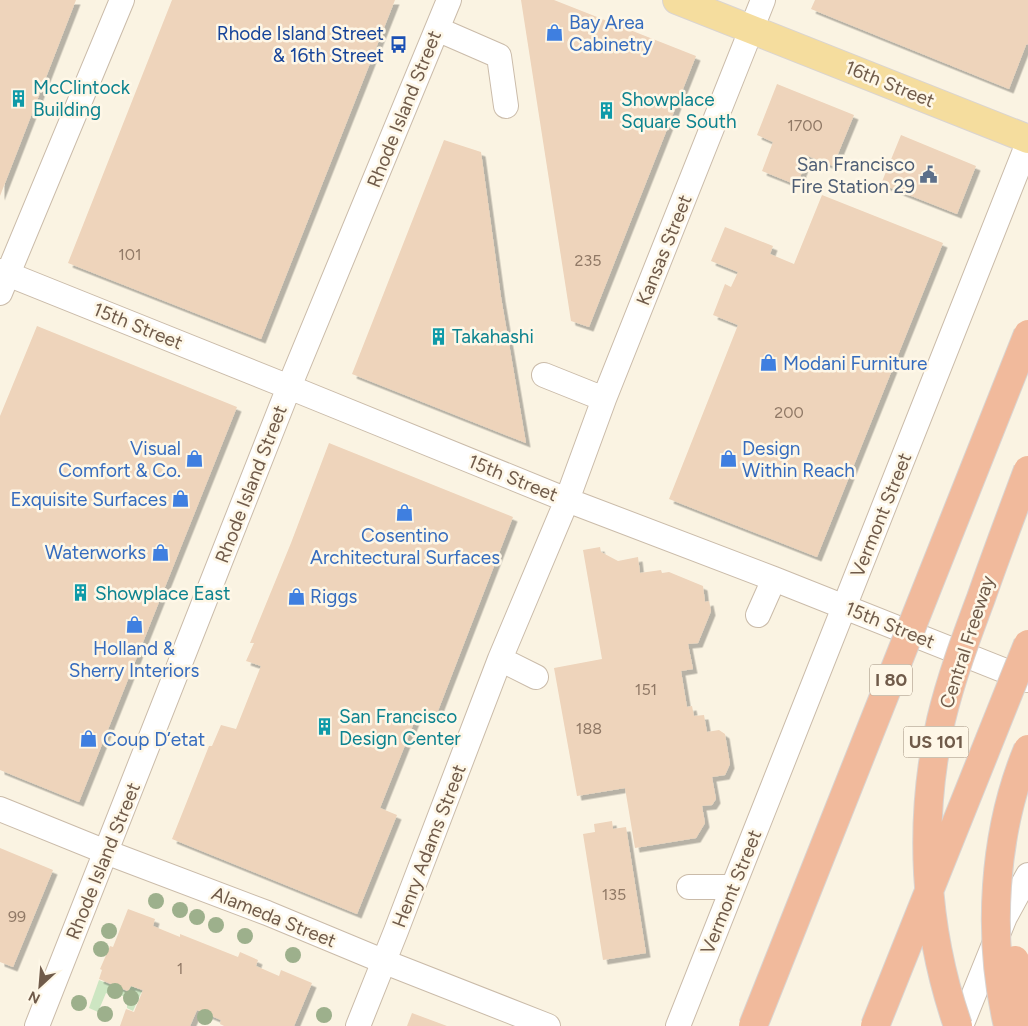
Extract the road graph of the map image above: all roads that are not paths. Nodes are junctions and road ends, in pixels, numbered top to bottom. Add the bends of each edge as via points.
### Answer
1 (122, 0) edge
2 (449, 0) edge
3 (677, 0) edge
4 (722, 0) edge
5 (763, 0) edge
6 (437, 29) junction
7 (752, 30) junction
8 (506, 106) dead end
9 (1028, 139) edge
10 (1028, 144) edge
11 (2, 280) edge
12 (1028, 334) edge
13 (544, 375) dead end
14 (289, 387) junction
15 (604, 399) junction
16 (1028, 470) edge
17 (567, 500) junction
18 (774, 579) junction
19 (844, 607) junction
20 (758, 615) dead end
21 (1028, 644) edge
22 (500, 660) junction
23 (536, 678) dead end
24 (1028, 680) edge
25 (1028, 749) edge
26 (1028, 758) edge
27 (0, 809) edge
28 (106, 852) junction
29 (1028, 875) edge
30 (688, 887) dead end
31 (733, 887) junction
32 (384, 962) junction
33 (1028, 964) edge
34 (1028, 1022) edge
35 (37, 1026) edge
36 (358, 1026) edge
37 (548, 1026) edge
38 (678, 1026) edge
39 (754, 1026) edge
40 (875, 1026) edge
41 (959, 1026) edge
42 (1004, 1026) edge
43 (1008, 1026) edge

1 - 11 street
2 - 6 street, Rhode Island Street
3 - 7 main road, 16th Street
4 - 7 main road, 16th Street
5 - 7 street, Kansas Street
6 - 8 street via 499,56
6 - 14 street, Rhode Island Street
7 - 9 main road, 16th Street
7 - 15 street, Kansas Street
10 - 19 street, Vermont Street
11 - 14 street, 15th Street
12 - 39 highway, I 80, bridge
13 - 15 street
14 - 17 street, 15th Street
14 - 28 street, Rhode Island Street
15 - 17 street, Kansas Street
16 - 41 highway, Central Freeway / US 101, bridge via 955,670 932,771 927,824 929,894 937,950
17 - 18 street, 15th Street
17 - 22 street, Henry Adams Street
18 - 19 street, 15th Street
18 - 20 street
19 - 24 street, 15th Street
19 - 31 street, Vermont Street
21 - 40 highway, bridge
22 - 23 street
22 - 32 street, Henry Adams Street
25 - 43 highway, bridge via 1006,822 997,887 997,956
26 - 34 highway, bridge via 1014,823 1010,889 1014,954
27 - 28 street, Alameda Street
28 - 32 street, Alameda Street via 267,913
28 - 35 street, Rhode Island Street
29 - 41 street via 1005,916
30 - 31 street
31 - 38 street, Vermont Street
32 - 36 street, Henry Adams Street
32 - 37 street, Alameda Street
33 - 42 street

